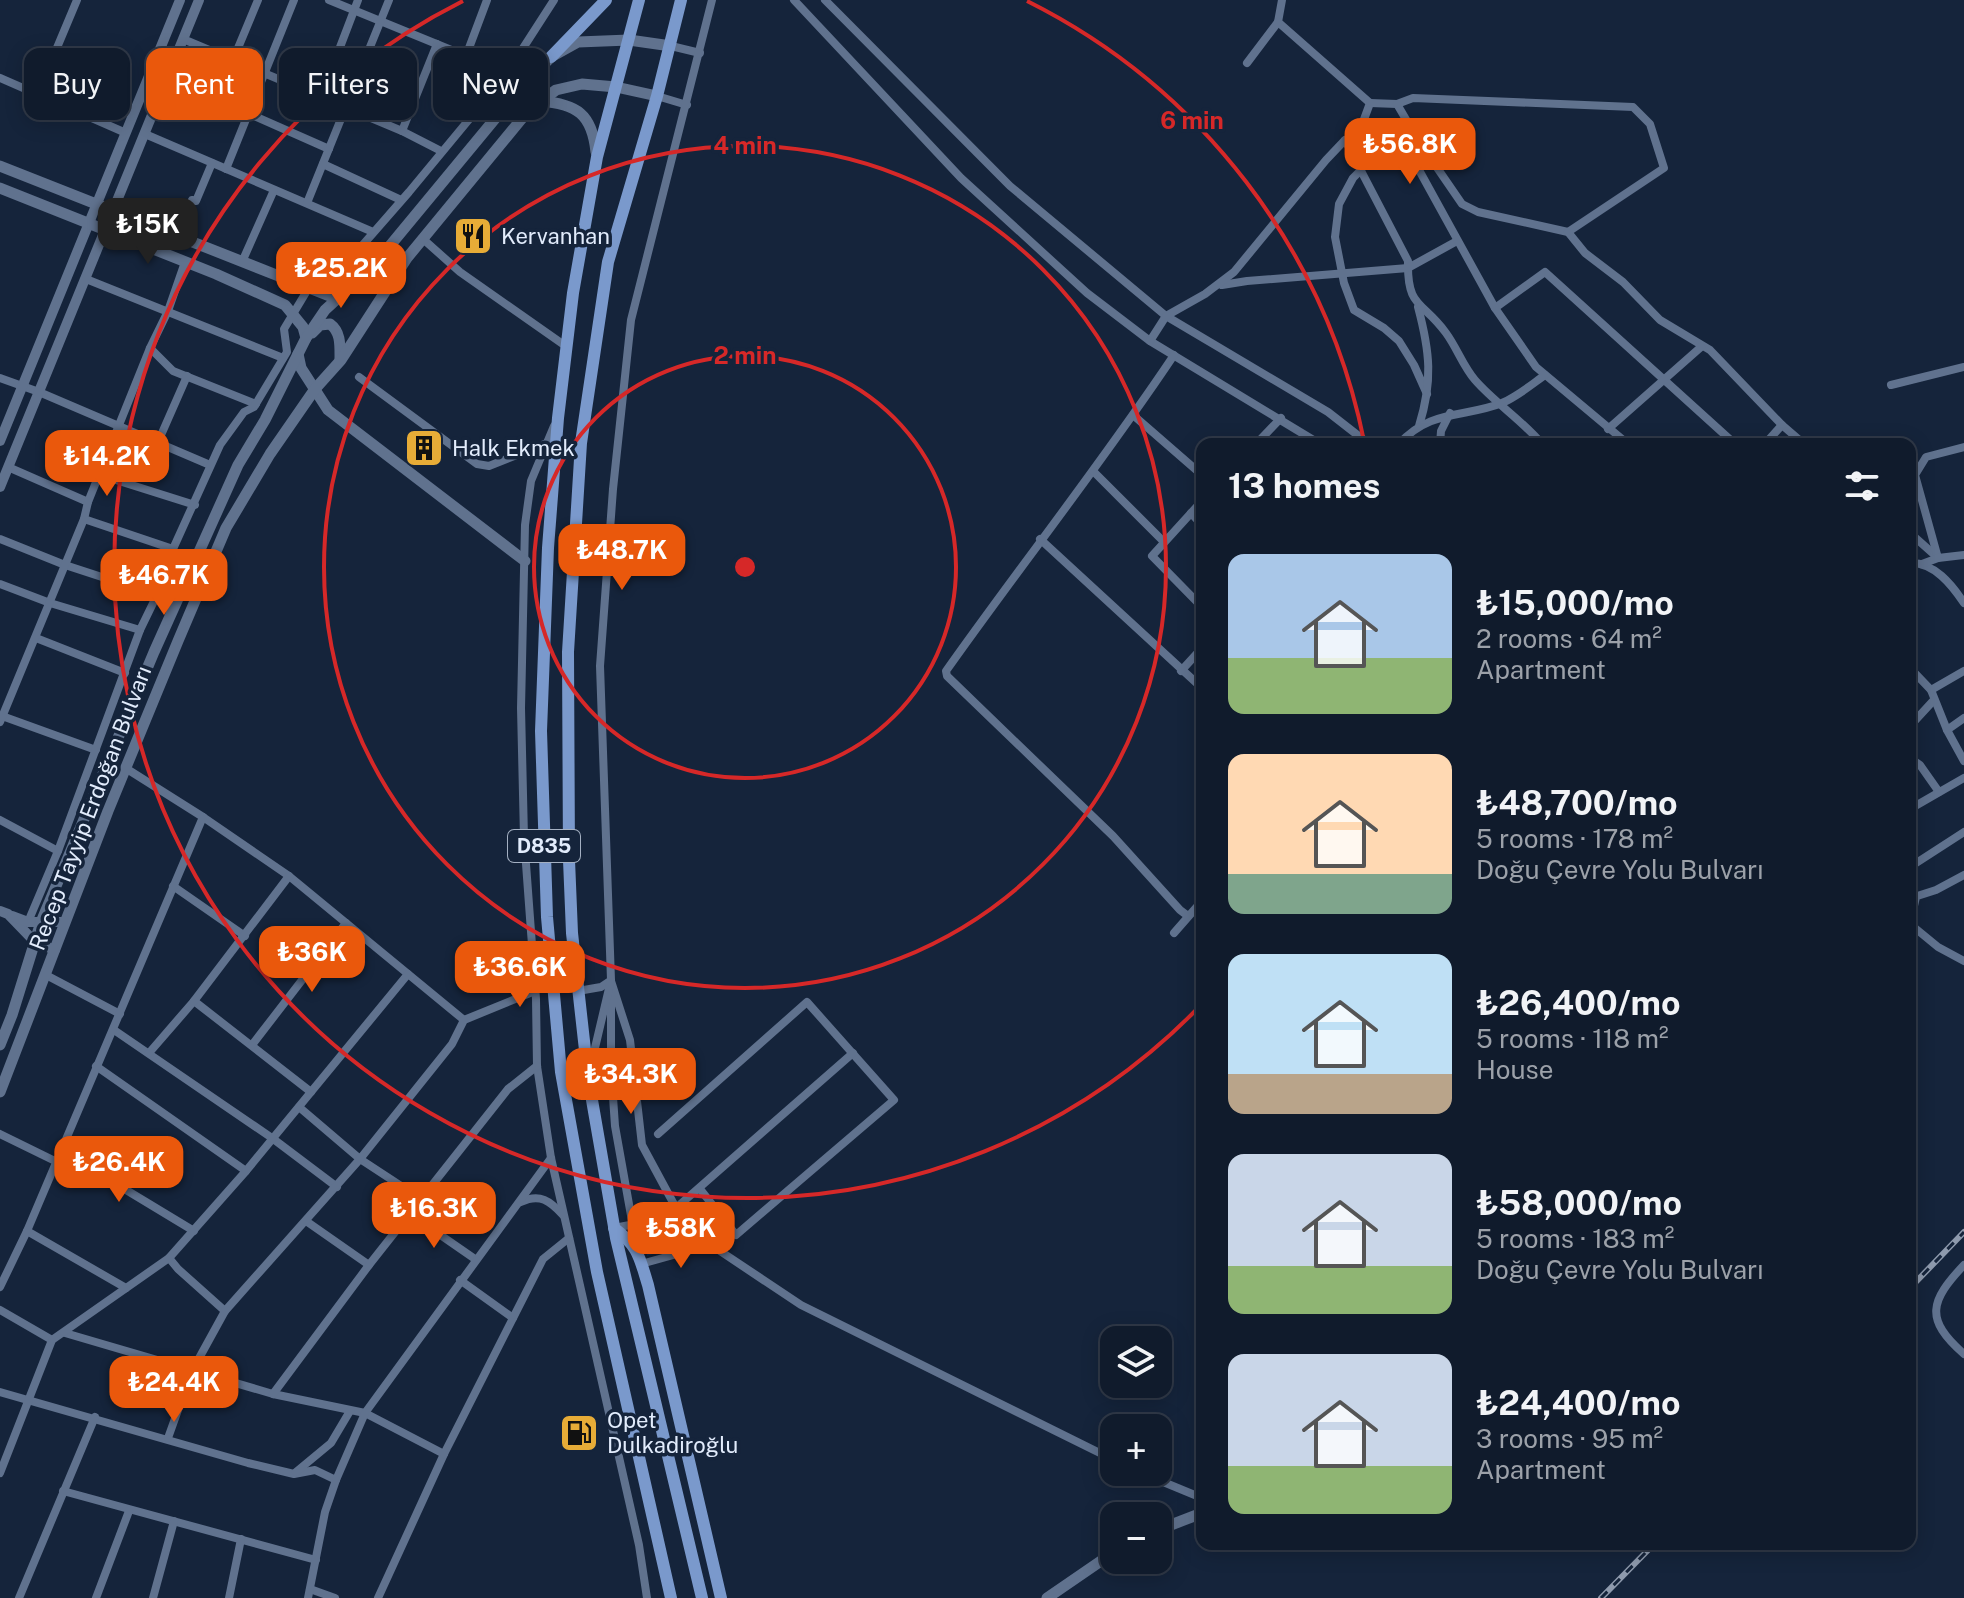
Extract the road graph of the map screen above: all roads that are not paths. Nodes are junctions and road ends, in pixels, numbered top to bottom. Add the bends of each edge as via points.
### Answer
1 (77, 0) edge
2 (180, 0) edge
3 (199, 0) edge
4 (258, 0) edge
5 (294, 0) edge
6 (329, 0) edge
7 (358, 0) edge
8 (389, 0) edge
9 (487, 0) edge
10 (554, 0) edge
11 (606, 0) edge
12 (639, 0) edge
13 (681, 0) edge
14 (712, 0) edge
15 (794, 0) edge
16 (825, 0) edge
17 (1282, 0) edge
18 (354, 10) junction
19 (380, 21) junction
20 (1278, 22) junction
21 (183, 39) junction
22 (629, 40) junction
23 (437, 44) junction
24 (671, 46) junction
25 (57, 48) edge
26 (180, 48) edge
27 (204, 48) edge
28 (238, 48) edge
29 (340, 48) edge
30 (369, 48) edge
31 (447, 48) edge
32 (469, 48) edge
33 (523, 48) edge
34 (700, 53) junction
35 (551, 57) junction
36 (1247, 63) dead end
37 (265, 73) junction
38 (0, 78) edge
39 (263, 78) edge
40 (279, 79) edge
41 (24, 87) edge
42 (616, 87) junction
43 (548, 96) edge
44 (657, 96) junction
45 (548, 102) edge
46 (1370, 103) junction
47 (1397, 104) junction
48 (687, 105) junction
49 (97, 120) edge
50 (151, 120) edge
51 (246, 120) edge
52 (262, 120) edge
53 (340, 120) edge
54 (376, 120) edge
55 (467, 120) edge
56 (521, 120) edge
57 (402, 131) junction
58 (126, 133) junction
59 (1359, 133) junction
60 (145, 134) junction
61 (1345, 140) junction
62 (329, 149) junction
63 (441, 151) junction
64 (597, 157) junction
65 (212, 163) junction
66 (323, 164) junction
67 (0, 166) edge
68 (226, 169) junction
69 (1361, 170) junction
70 (274, 190) junction
71 (1, 193) edge
72 (401, 200) junction
73 (307, 203) junction
74 (97, 204) junction
75 (114, 211) junction
76 (89, 224) junction
77 (107, 231) junction
78 (373, 232) junction
79 (1568, 232) junction
80 (176, 235) junction
81 (423, 239) junction
82 (1457, 241) junction
83 (185, 262) junction
84 (242, 262) junction
85 (1408, 268) junction
86 (1343, 273) junction
87 (86, 279) junction
88 (1218, 286) junction
89 (308, 289) junction
90 (337, 299) junction
91 (1417, 304) junction
92 (1495, 308) junction
93 (168, 311) junction
94 (295, 314) junction
95 (1166, 316) junction
96 (306, 338) junction
97 (1150, 341) junction
98 (567, 347) junction
99 (1701, 347) junction
100 (150, 348) junction
101 (298, 354) junction
102 (1174, 355) junction
103 (283, 358) junction
104 (341, 360) junction
105 (1964, 367) edge
106 (1545, 375) junction
107 (187, 376) junction
108 (359, 377) dead end
109 (0, 378) edge
110 (1664, 382) junction
111 (1891, 385) dead end
112 (22, 386) junction
113 (315, 389) junction
114 (39, 392) junction
115 (1427, 394) junction
116 (1501, 403) junction
117 (256, 404) junction
118 (1450, 413) junction
119 (1133, 415) junction
120 (558, 418) junction
121 (1281, 418) junction
122 (121, 425) junction
123 (1782, 425) junction
124 (1419, 427) junction
125 (1608, 429) junction
126 (1262, 438) edge
127 (1311, 438) edge
128 (1361, 438) edge
129 (1406, 438) edge
130 (1440, 438) edge
131 (1537, 438) edge
132 (1620, 438) edge
133 (1728, 438) edge
134 (1770, 438) edge
135 (1797, 438) edge
136 (0, 441) edge
137 (158, 442) junction
138 (547, 443) junction
139 (1964, 447) edge
140 (210, 465) junction
141 (8, 467) junction
142 (1196, 470) edge
143 (1094, 472) junction
144 (1916, 473) edge
145 (100, 475) junction
146 (1916, 479) edge
147 (0, 487) edge
148 (88, 502) junction
149 (195, 505) junction
150 (1196, 508) edge
151 (1191, 513) junction
152 (1196, 518) edge
153 (84, 519) junction
154 (1916, 538) edge
155 (0, 539) edge
156 (1040, 539) junction
157 (1164, 542) junction
158 (173, 549) junction
159 (1964, 555) edge
160 (1938, 558) junction
161 (525, 561) junction
162 (1916, 564) edge
163 (1922, 564) junction
164 (65, 565) junction
165 (0, 584) edge
166 (157, 595) junction
167 (1196, 601) edge
168 (50, 603) junction
169 (1964, 603) edge
170 (140, 630) junction
171 (36, 638) junction
172 (1196, 655) edge
173 (1181, 671) junction
174 (1964, 671) edge
175 (125, 673) junction
176 (1916, 674) edge
177 (1196, 683) edge
178 (1931, 690) junction
179 (1933, 701) junction
180 (1964, 718) edge
181 (1, 719) edge
182 (1916, 719) edge
183 (1947, 730) junction
184 (96, 750) junction
185 (1964, 761) edge
186 (1916, 762) edge
187 (127, 769) junction
188 (1964, 778) edge
189 (1939, 792) junction
190 (1916, 805) edge
191 (203, 817) junction
192 (0, 820) edge
193 (1964, 832) edge
194 (58, 851) junction
195 (1916, 863) edge
196 (1964, 875) edge
197 (289, 876) junction
198 (173, 886) junction
199 (1916, 896) edge
200 (1196, 907) edge
201 (4, 913) edge
202 (1188, 916) junction
203 (28, 922) junction
204 (41, 922) junction
205 (65, 922) junction
206 (346, 923) junction
207 (1916, 929) edge
208 (1174, 933) dead end
209 (245, 936) junction
210 (35, 942) junction
211 (55, 950) junction
212 (1964, 961) edge
213 (408, 974) junction
214 (46, 975) junction
215 (611, 980) junction
216 (535, 991) junction
217 (578, 991) junction
218 (194, 1001) junction
219 (120, 1014) junction
220 (464, 1020) junction
221 (114, 1030) junction
222 (0, 1045) edge
223 (252, 1045) junction
224 (149, 1053) junction
225 (853, 1053) junction
226 (96, 1066) junction
227 (537, 1066) junction
228 (588, 1077) junction
229 (0, 1092) edge
230 (311, 1092) junction
231 (299, 1107) junction
232 (0, 1134) edge
233 (658, 1134) dead end
234 (272, 1138) junction
235 (60, 1150) junction
236 (551, 1158) junction
237 (360, 1159) junction
238 (55, 1161) junction
239 (246, 1171) junction
240 (337, 1187) junction
241 (700, 1189) junction
242 (421, 1199) junction
243 (520, 1202) junction
244 (676, 1208) junction
245 (410, 1214) junction
246 (564, 1215) junction
247 (306, 1221) junction
248 (635, 1224) junction
249 (614, 1228) junction
250 (27, 1231) junction
251 (194, 1231) junction
252 (569, 1238) junction
253 (713, 1244) junction
254 (637, 1251) junction
255 (169, 1258) junction
256 (475, 1259) junction
257 (641, 1264) junction
258 (369, 1265) junction
259 (1964, 1265) edge
260 (460, 1280) junction
261 (0, 1287) edge
262 (126, 1288) junction
263 (0, 1310) edge
264 (225, 1311) junction
265 (513, 1318) junction
266 (65, 1333) junction
267 (52, 1340) junction
268 (1964, 1354) edge
269 (192, 1371) junction
270 (0, 1392) edge
271 (273, 1394) junction
272 (27, 1400) junction
273 (350, 1411) junction
274 (365, 1413) junction
275 (95, 1417) junction
276 (168, 1438) junction
277 (1100, 1453) edge
278 (444, 1454) junction
279 (0, 1473) edge
280 (294, 1474) junction
281 (336, 1480) junction
282 (1172, 1486) edge
283 (63, 1491) junction
284 (1196, 1496) edge
285 (129, 1511) junction
286 (1196, 1515) edge
287 (174, 1521) junction
288 (1172, 1525) edge
289 (241, 1539) junction
290 (316, 1560) junction
291 (1100, 1562) edge
292 (663, 1565) junction
293 (309, 1594) edge
294 (19, 1598) edge
295 (96, 1598) edge
296 (153, 1598) edge
297 (229, 1598) edge
298 (335, 1598) edge
299 (378, 1598) edge
300 (650, 1598) edge
301 (664, 1598) edge
302 (671, 1598) edge
303 (702, 1598) edge
304 (721, 1598) edge
305 (1047, 1598) edge

1 - 25 street
2 - 58 street
3 - 21 street
4 - 28 street
5 - 37 street
6 - 18 street
7 - 18 street
8 - 19 street
9 - 32 street
10 - 33 street
11 - 35 highway
12 - 22 highway, D835
13 - 24 highway, D835
14 - 34 street
15 - 97 street via 961,178 1087,293
16 - 95 street via 1010,186
17 - 20 street
18 - 19 street
18 - 29 street
19 - 23 street
19 - 30 street
20 - 36 street
20 - 46 street
21 - 26 street
21 - 27 street
22 - 24 main road, Recep Tayyip Erdoğan Bulvarı
22 - 35 main road, Recep Tayyip Erdoğan Bulvarı via 578,42
22 - 42 highway, D835
23 - 31 street
23 - 57 street
24 - 34 street, Recep Tayyip Erdoğan Bulvarı
24 - 44 highway, D835
34 - 48 street
35 - 90 main road, Recep Tayyip Erdoğan Bulvarı via 374,265
37 - 39 street
37 - 40 street
38 - 41 street
42 - 43 main road, Recep Tayyip Erdoğan Bulvarı via 582,84
42 - 44 main road, Recep Tayyip Erdoğan Bulvarı
42 - 64 highway, D835
44 - 48 street, Recep Tayyip Erdoğan Bulvarı
44 - 217 highway, D835 via 608,262 581,443 567,711
45 - 64 main road via 566,104 584,117 594,134
46 - 47 street
46 - 59 street
47 - 79 street via 1462,204
47 - 79 street via 1413,98 1633,107 1650,124 1664,168
48 - 215 street via 633,308 613,489 600,666
49 - 58 street
50 - 60 street
51 - 68 street
52 - 62 street
53 - 62 street
54 - 57 street
55 - 63 street
56 - 81 main road, Recep Tayyip Erdoğan Bulvarı
57 - 63 street
58 - 74 street
59 - 61 street
59 - 82 street via 1411,161
60 - 65 street
60 - 75 street
61 - 69 street
61 - 88 street
62 - 66 street
63 - 72 street
64 - 98 highway, D835
65 - 68 street
65 - 80 street
66 - 72 street
66 - 73 street
67 - 74 main road
68 - 70 street
69 - 85 street
69 - 86 street via 1339,204 1335,237
70 - 73 street
70 - 84 street
71 - 76 main road
72 - 78 street
73 - 78 street
74 - 75 main road
74 - 76 street
75 - 77 street
75 - 80 main road
76 - 77 main road
76 - 112 street
77 - 83 main road
77 - 87 street
78 - 89 street via 354,255
79 - 99 street via 1660,320
80 - 84 main road
81 - 98 street via 460,272
81 - 104 main road, Recep Tayyip Erdoğan Bulvarı
82 - 85 street
82 - 92 street
83 - 93 street
83 - 94 main road
84 - 89 main road
85 - 86 street
85 - 91 street via 1407,282
86 - 88 street
86 - 115 street via 1354,310 1399,341
87 - 93 street
87 - 114 street
88 - 95 street
89 - 90 main road
89 - 94 street
90 - 96 main road, Recep Tayyip Erdoğan Bulvarı
91 - 115 street via 1429,347
91 - 116 street via 1444,329 1475,379
92 - 106 street
92 - 110 street via 1545,272
93 - 100 street
93 - 103 street
94 - 96 main road
94 - 103 street via 284,329
95 - 97 street
95 - 128 street via 1328,412
96 - 101 main road, Recep Tayyip Erdoğan Bulvarı
96 - 104 main road via 320,325 330,324 338,332
97 - 102 street
98 - 120 highway, D835
99 - 110 street
99 - 123 street via 1710,350
100 - 107 street via 173,371
100 - 122 street
101 - 113 main road
101 - 204 main road, Recep Tayyip Erdoğan Bulvarı via 216,513
102 - 119 street
102 - 121 street
103 - 117 street
104 - 113 main road, Recep Tayyip Erdoğan Bulvarı
105 - 111 street
106 - 116 street
106 - 125 street
107 - 117 street
107 - 137 street
108 - 138 street via 477,464 489,466
109 - 112 street
110 - 125 street
110 - 133 street
112 - 114 street
112 - 136 street
113 - 161 main road via 328,410
113 - 187 main road, Recep Tayyip Erdoğan Bulvarı via 226,528
114 - 122 street
114 - 141 street
115 - 124 street
116 - 118 street
116 - 131 street
117 - 140 street via 244,412
118 - 124 street
118 - 130 street
119 - 142 street
119 - 143 street
120 - 138 street
120 - 292 highway, D835 via 541,718 555,1022 578,1175
121 - 126 street
121 - 127 street
122 - 137 street
122 - 145 street
123 - 134 street
123 - 135 street
124 - 129 street
125 - 132 street
137 - 140 street
138 - 161 street via 531,481
139 - 144 street via 1926,457
140 - 149 street
141 - 147 street
141 - 148 street
143 - 156 street
143 - 157 street
145 - 148 street
145 - 149 street
146 - 160 street
148 - 153 street
149 - 158 street
150 - 151 street
151 - 152 street
151 - 157 street
153 - 158 street
153 - 164 street
154 - 160 street
155 - 164 street
156 - 173 street
156 - 202 street via 947,676
157 - 167 street via 1152,556
158 - 166 street
159 - 160 street
160 - 163 street
161 - 216 street via 523,809
162 - 163 street
163 - 169 street
164 - 166 street
164 - 168 street
165 - 168 street
166 - 170 street
168 - 170 street
168 - 171 street
170 - 175 street
171 - 175 street
171 - 181 street
172 - 173 street
173 - 177 street
174 - 178 street
175 - 184 street
176 - 178 street
178 - 179 street
179 - 182 street
179 - 183 street
180 - 183 street
181 - 184 street
183 - 185 street
184 - 194 street
186 - 189 street
187 - 191 street
187 - 205 main road, Recep Tayyip Erdoğan Bulvarı
188 - 189 street
189 - 190 street
191 - 197 street
191 - 198 street
192 - 194 street
193 - 195 street
194 - 203 street
196 - 199 street
197 - 206 street
197 - 209 street
198 - 209 street
198 - 219 street
200 - 202 street
201 - 203 street
201 - 210 street
202 - 208 street
203 - 204 street
204 - 205 street
204 - 210 main road, Recep Tayyip Erdoğan Bulvarı
205 - 211 main road, Recep Tayyip Erdoğan Bulvarı
206 - 213 street
206 - 223 street
207 - 212 street
209 - 218 street
210 - 211 street
210 - 222 main road, Recep Tayyip Erdoğan Bulvarı
211 - 214 main road, Recep Tayyip Erdoğan Bulvarı
213 - 220 street
213 - 230 street
214 - 219 street
214 - 229 main road, Recep Tayyip Erdoğan Bulvarı
215 - 217 street
215 - 228 street
215 - 244 street via 630,1040 642,1145
215 - 248 street via 615,1126
216 - 220 street
216 - 227 street
217 - 228 highway, D835
218 - 223 street
218 - 224 street
219 - 221 street
220 - 237 street via 452,1044
221 - 224 street
221 - 226 street
223 - 230 street
224 - 234 street
225 - 233 street via 807,1002
225 - 241 street
225 - 241 street via 894,1100 736,1235
226 - 235 street
226 - 239 street
227 - 236 street
227 - 242 street via 508,1089
228 - 249 highway, D835
230 - 231 street
231 - 234 street
231 - 237 street
232 - 238 street
234 - 239 street
234 - 240 street
235 - 238 street
235 - 251 street
236 - 243 street
236 - 246 street
237 - 240 street
237 - 242 street
238 - 250 street
239 - 251 street
240 - 247 street
241 - 244 street
242 - 245 street
243 - 246 street via 542,1198
243 - 256 street
244 - 248 street
244 - 253 street
245 - 256 street
245 - 258 street
246 - 252 street
247 - 258 street
247 - 264 street
248 - 249 street
248 - 254 street
249 - 254 highway
249 - 303 highway, D835
250 - 261 street
250 - 262 street
251 - 255 street
252 - 265 street via 543,1259
252 - 300 street
253 - 257 street
253 - 277 street via 801,1305
254 - 257 highway
255 - 262 street
255 - 264 street
256 - 260 street
257 - 304 highway
258 - 271 street
259 - 268 street via 1938,1300 1936,1315 1939,1327
260 - 265 street
260 - 274 street
262 - 266 street
263 - 267 street
264 - 269 street
265 - 278 street
266 - 267 street
266 - 269 street
267 - 272 street
269 - 271 street
269 - 276 street
270 - 272 street
271 - 273 street
272 - 275 street
272 - 279 street
273 - 274 street
273 - 280 street via 331,1443
274 - 278 street
274 - 281 street
275 - 276 street
275 - 283 street
276 - 280 street
278 - 299 street
280 - 281 street via 315,1470
281 - 290 street
282 - 284 street
283 - 285 street
283 - 294 street
285 - 287 street
285 - 295 street
286 - 288 main road
287 - 289 street
287 - 296 street
289 - 290 street
289 - 297 street
290 - 293 street
291 - 305 main road
292 - 301 highway
292 - 302 highway, D835
293 - 298 street

